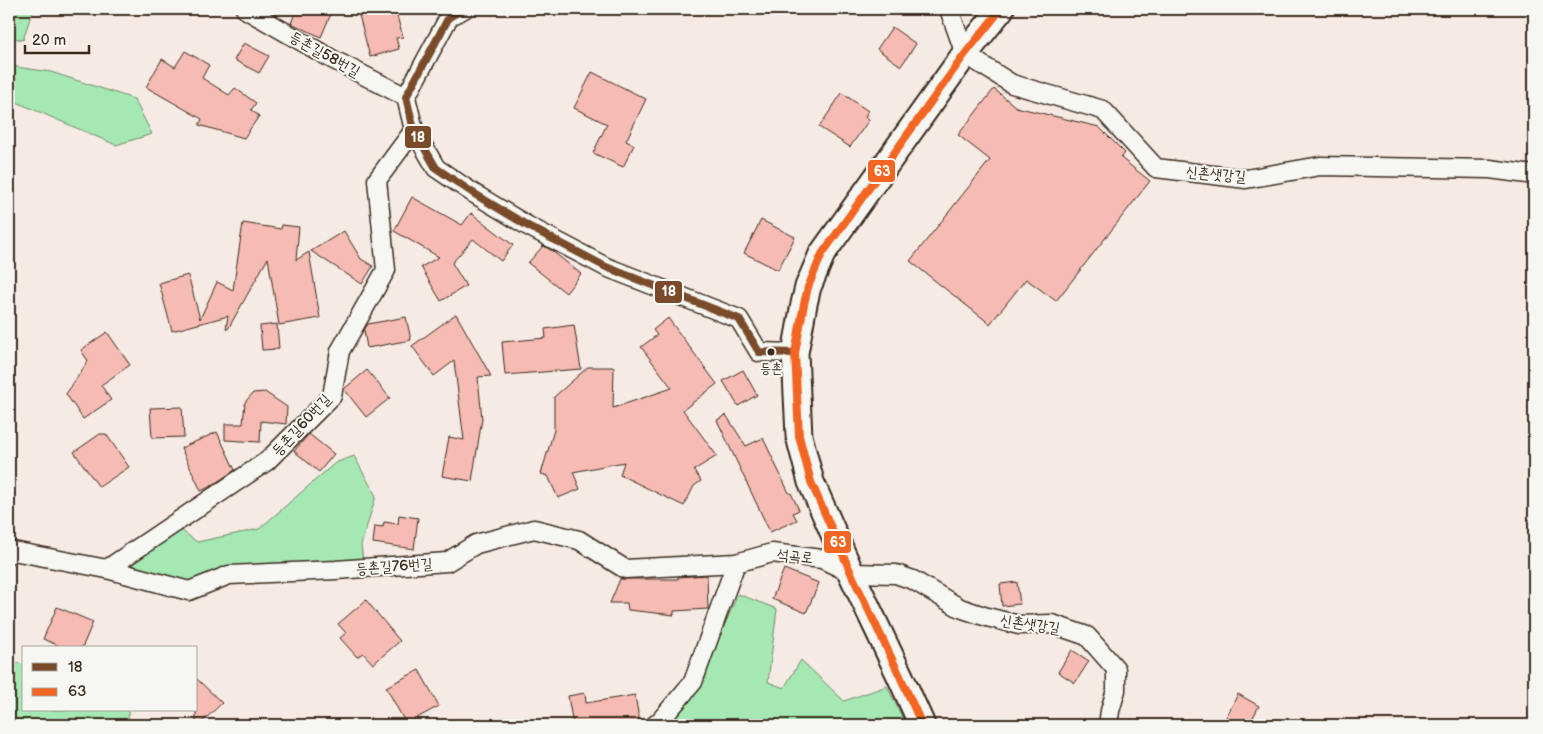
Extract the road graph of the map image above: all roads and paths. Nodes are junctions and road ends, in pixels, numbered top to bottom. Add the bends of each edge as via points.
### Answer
1 (245, 9) edge
2 (464, 9) edge
3 (949, 9) edge
4 (1001, 9) edge
5 (965, 54) junction
6 (406, 96) junction
7 (414, 130) junction
8 (1534, 176) edge
9 (795, 353) junction
10 (9, 554) edge
11 (736, 563) junction
12 (107, 569) junction
13 (851, 573) junction
14 (655, 725) edge
15 (922, 725) edge
16 (1108, 725) edge

1 - 6 street, 등촌길58번길 via 332,59
2 - 6 street via 449,17
3 - 5 street
4 - 5 street
5 - 8 street, 신촌샛강길 via 1012,84 1103,110 1156,168 1246,179 1320,166 1490,169
5 - 9 street via 822,254 808,286
6 - 7 street
7 - 9 street via 436,168 528,226 606,267 739,319 758,352
7 - 12 street, 등촌길60번길 via 377,180 386,270 340,351 332,396 267,461
9 - 13 street via 799,436 811,482
10 - 12 street, 등촌길76번길 via 13,551
11 - 12 street, 등촌길76번길 via 625,569 579,540 534,529 476,544 447,562 229,575 189,591
11 - 13 street, 석곡로 via 772,553 822,559
11 - 14 street via 693,682
13 - 15 street
13 - 16 street, 신촌샛강길 via 896,574 913,580 960,608 987,617 1019,625 1052,624 1087,636 1116,669 1116,690

